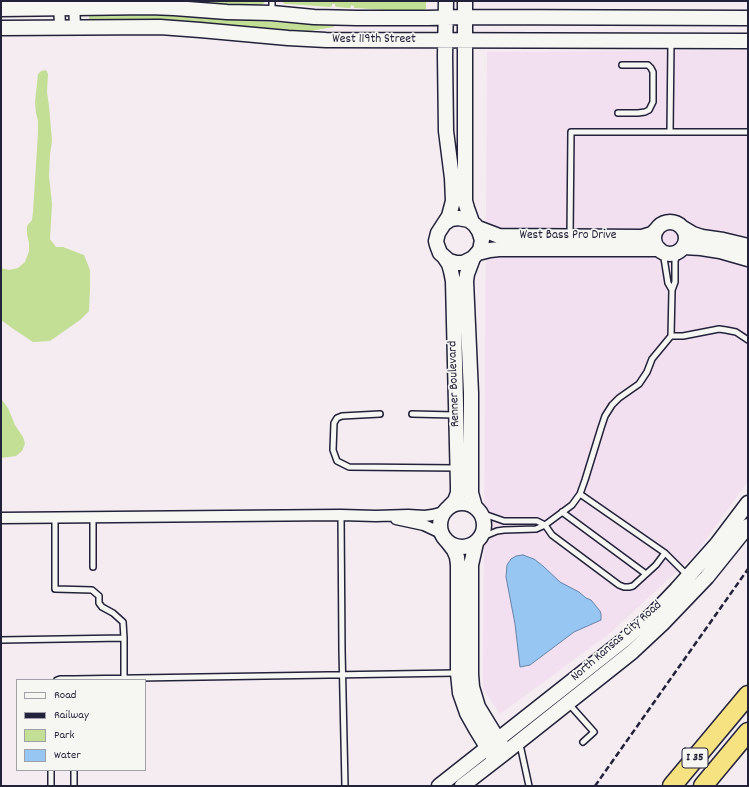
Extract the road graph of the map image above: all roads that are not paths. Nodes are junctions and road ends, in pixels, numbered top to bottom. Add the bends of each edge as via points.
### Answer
1 (446, 1) edge
2 (465, 1) edge
3 (60, 5) edge
4 (75, 5) edge
5 (272, 7) edge
6 (1, 9) edge
7 (445, 17) junction
8 (465, 17) junction
9 (748, 18) edge
10 (60, 27) junction
11 (75, 27) junction
12 (1, 28) edge
13 (446, 40) junction
14 (466, 40) junction
15 (671, 41) junction
16 (748, 41) edge
17 (622, 65) dead end
18 (618, 113) dead end
19 (670, 132) junction
20 (748, 132) edge
21 (445, 223) junction
22 (475, 225) junction
23 (683, 228) junction
24 (657, 229) junction
25 (570, 236) junction
26 (748, 246) edge
27 (680, 249) junction
28 (660, 250) junction
29 (476, 255) junction
30 (445, 258) junction
31 (748, 259) edge
32 (672, 290) junction
33 (670, 336) junction
34 (748, 340) edge
35 (380, 414) dead end
36 (412, 414) dead end
37 (456, 415) junction
38 (458, 468) junction
39 (580, 494) junction
40 (748, 503) edge
41 (446, 510) junction
42 (478, 510) junction
43 (562, 512) junction
44 (341, 515) junction
45 (376, 516) junction
46 (94, 517) junction
47 (1, 518) edge
48 (55, 518) junction
49 (546, 525) junction
50 (748, 526) edge
51 (444, 537) junction
52 (478, 541) junction
53 (665, 553) junction
54 (93, 567) dead end
55 (646, 574) junction
56 (688, 576) junction
57 (698, 587) junction
58 (124, 638) junction
59 (1, 640) edge
60 (458, 673) junction
61 (343, 675) junction
62 (124, 678) junction
63 (60, 679) edge
64 (74, 679) edge
65 (748, 695) edge
66 (568, 703) junction
67 (748, 732) edge
68 (583, 742) dead end
69 (493, 744) junction
70 (506, 752) junction
71 (51, 771) edge
72 (74, 771) edge
73 (51, 786) edge
74 (74, 786) edge
75 (345, 786) edge
76 (439, 786) edge
77 (462, 786) edge
78 (528, 786) edge
79 (672, 786) edge
80 (703, 786) edge

1 - 7 main road
2 - 8 main road
3 - 4 main road, West 119th Street
3 - 6 main road, West 119th Street
3 - 10 street
4 - 5 main road, West 119th Street via 227,12
4 - 11 street
5 - 7 main road, West 119th Street via 314,16
7 - 8 main road, West 119th Street
7 - 13 main road
8 - 9 main road, West 119th Street
8 - 14 main road
10 - 11 main road, West 119th Street
10 - 12 main road, West 119th Street
11 - 13 main road, West 119th Street via 160,27 326,40
13 - 14 main road, West 119th Street
13 - 21 main road via 446,131 453,196
14 - 15 main road, West 119th Street
14 - 22 main road via 465,201
15 - 16 main road, West 119th Street
15 - 19 lane
17 - 18 lane via 648,65 651,68 653,102 645,112
19 - 20 lane
19 - 25 lane via 571,132
21 - 22 main road via 458,218 466,219
21 - 30 main road via 436,241 440,253
22 - 25 main road, West Bass Pro Drive via 499,236
22 - 29 main road via 482,240
23 - 24 main road via 679,224 669,222
23 - 26 main road via 702,238
23 - 27 main road via 686,238
24 - 25 main road, West Bass Pro Drive via 652,234 642,237
24 - 28 main road via 654,239
27 - 28 main road via 673,253
27 - 31 main road via 701,248
27 - 32 lane via 675,261 675,282
28 - 29 main road, West Bass Pro Drive via 499,249
28 - 32 lane
29 - 30 main road via 467,262 460,263
29 - 42 main road, Renner Boulevard via 466,281 471,393 471,493
30 - 37 main road, Renner Boulevard via 453,281
32 - 33 lane
33 - 34 lane via 719,329 736,332
33 - 39 lane via 652,358 639,384 619,398 605,416
35 - 38 lane via 337,418 334,423 333,450 337,461 349,467
36 - 37 lane
37 - 38 main road, Renner Boulevard
38 - 41 main road, Renner Boulevard via 458,494
39 - 43 lane via 572,505
39 - 53 lane
40 - 56 main road, North Kansas City Road via 717,544
41 - 42 main road via 462,503
41 - 45 street via 432,515
41 - 51 main road via 440,526
42 - 49 lane via 504,520 537,521
42 - 52 main road via 485,526
43 - 49 lane
43 - 55 lane
44 - 45 street
44 - 46 street
44 - 61 lane
45 - 51 street via 424,525
46 - 48 street
46 - 54 lane
47 - 48 street
48 - 58 lane via 55,589 92,590 99,596 102,607 123,622
49 - 52 lane via 536,529 497,531
49 - 55 lane via 552,535 619,585 632,586
50 - 57 main road, North Kansas City Road
51 - 52 main road via 452,545 464,548
51 - 60 main road via 454,550 458,565
52 - 69 main road via 471,565 470,674 478,707
53 - 55 lane
53 - 56 lane
56 - 57 lane
56 - 69 main road, North Kansas City Road via 624,640
57 - 66 main road, North Kansas City Road via 632,652
58 - 59 lane
58 - 62 lane
60 - 61 lane
60 - 69 main road via 463,703 473,724
61 - 62 lane
61 - 75 lane
62 - 64 lane
63 - 64 lane
65 - 79 highway, I 35
66 - 68 lane via 594,732
66 - 70 main road, North Kansas City Road
67 - 80 highway, I 35
69 - 70 main road
69 - 76 main road, North Kansas City Road
70 - 77 main road, North Kansas City Road
70 - 78 lane via 521,749
71 - 73 lane
72 - 74 lane

